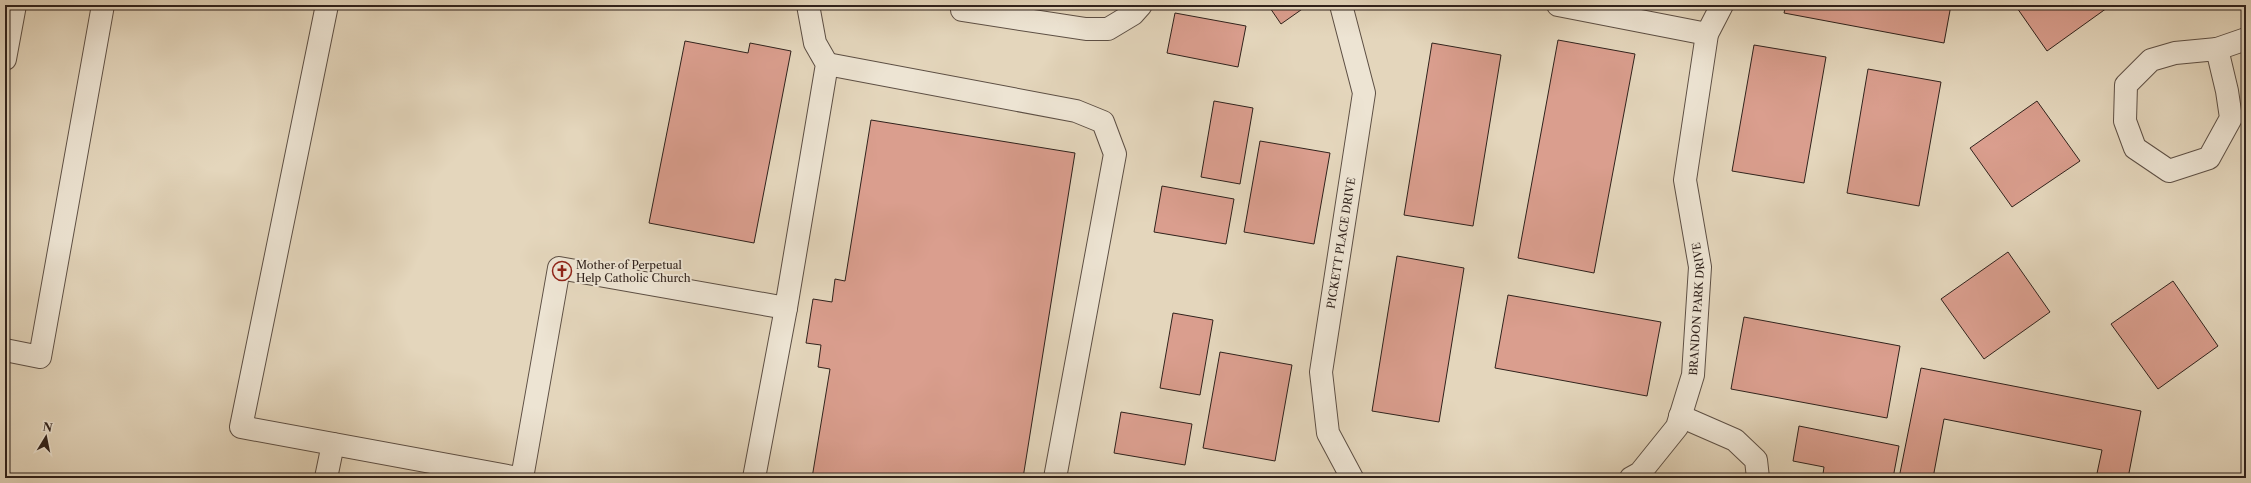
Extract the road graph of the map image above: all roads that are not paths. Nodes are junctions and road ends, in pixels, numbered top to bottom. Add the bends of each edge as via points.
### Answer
1 (15, 5) edge
2 (103, 5) edge
3 (327, 5) edge
4 (808, 5) edge
5 (1141, 5) edge
6 (1341, 5) edge
7 (1558, 5) edge
8 (1722, 5) edge
9 (962, 10) dead end
10 (1707, 34) junction
11 (2246, 39) edge
12 (2216, 49) junction
13 (5, 59) edge
14 (827, 64) junction
15 (786, 308) junction
16 (5, 350) edge
17 (1680, 416) junction
18 (333, 444) junction
19 (326, 478) edge
20 (518, 478) edge
21 (522, 478) edge
22 (754, 478) edge
23 (1055, 478) edge
24 (1352, 478) edge
25 (1631, 478) edge
26 (1758, 478) edge

1 - 13 lane
2 - 16 lane via 40,357
3 - 18 lane via 241,427
4 - 14 lane via 815,43
5 - 9 lane via 1108,29 1086,29
6 - 24 lane, PICKETT PLACE DRIVE via 1364,93 1321,372 1328,433
7 - 10 lane
8 - 10 lane, BRANDON PARK DRIVE
10 - 17 lane, BRANDON PARK DRIVE via 1685,180 1700,267 1693,375
11 - 12 lane
12 - 12 lane via 2175,53 2151,60 2126,85 2125,121 2135,148 2169,171 2209,158 2231,118
14 - 15 lane
14 - 23 lane via 1076,111 1103,122 1115,154
15 - 21 lane via 559,268
15 - 22 lane
17 - 25 lane, BRANDON PARK DRIVE via 1677,426 1640,473
17 - 26 lane via 1735,440 1756,460
18 - 19 lane
18 - 20 lane

